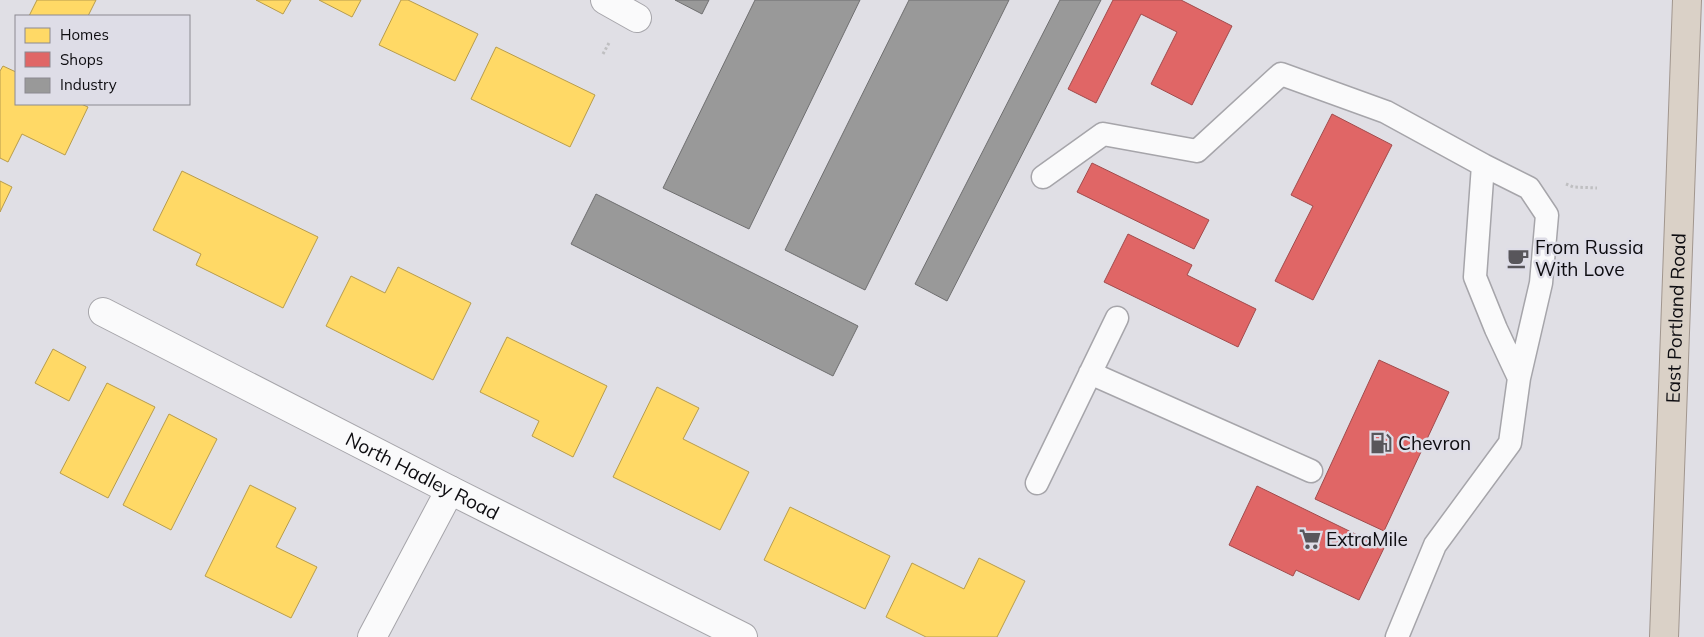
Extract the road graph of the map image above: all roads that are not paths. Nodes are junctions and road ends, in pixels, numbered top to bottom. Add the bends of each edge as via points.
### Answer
1 (605, 0) edge
2 (1688, 0) edge
3 (636, 18) dead end
4 (1483, 166) junction
5 (1043, 177) dead end
6 (103, 312) dead end
7 (1117, 318) dead end
8 (1090, 373) junction
9 (1519, 378) junction
10 (1311, 471) dead end
11 (1037, 482) dead end
12 (450, 490) junction
13 (372, 637) edge
14 (743, 637) edge
15 (1397, 637) edge
16 (1664, 637) edge

1 - 3 street
2 - 16 highway, East Portland Road
4 - 5 lane via 1386,112 1281,74 1197,151 1103,134
4 - 9 lane via 1475,277
4 - 9 lane via 1529,188 1547,215 1542,283
6 - 12 street, North Hadley Road
7 - 8 lane
8 - 10 lane
8 - 11 lane
9 - 15 lane via 1510,443 1435,545
12 - 13 street
12 - 14 street, North Hadley Road

